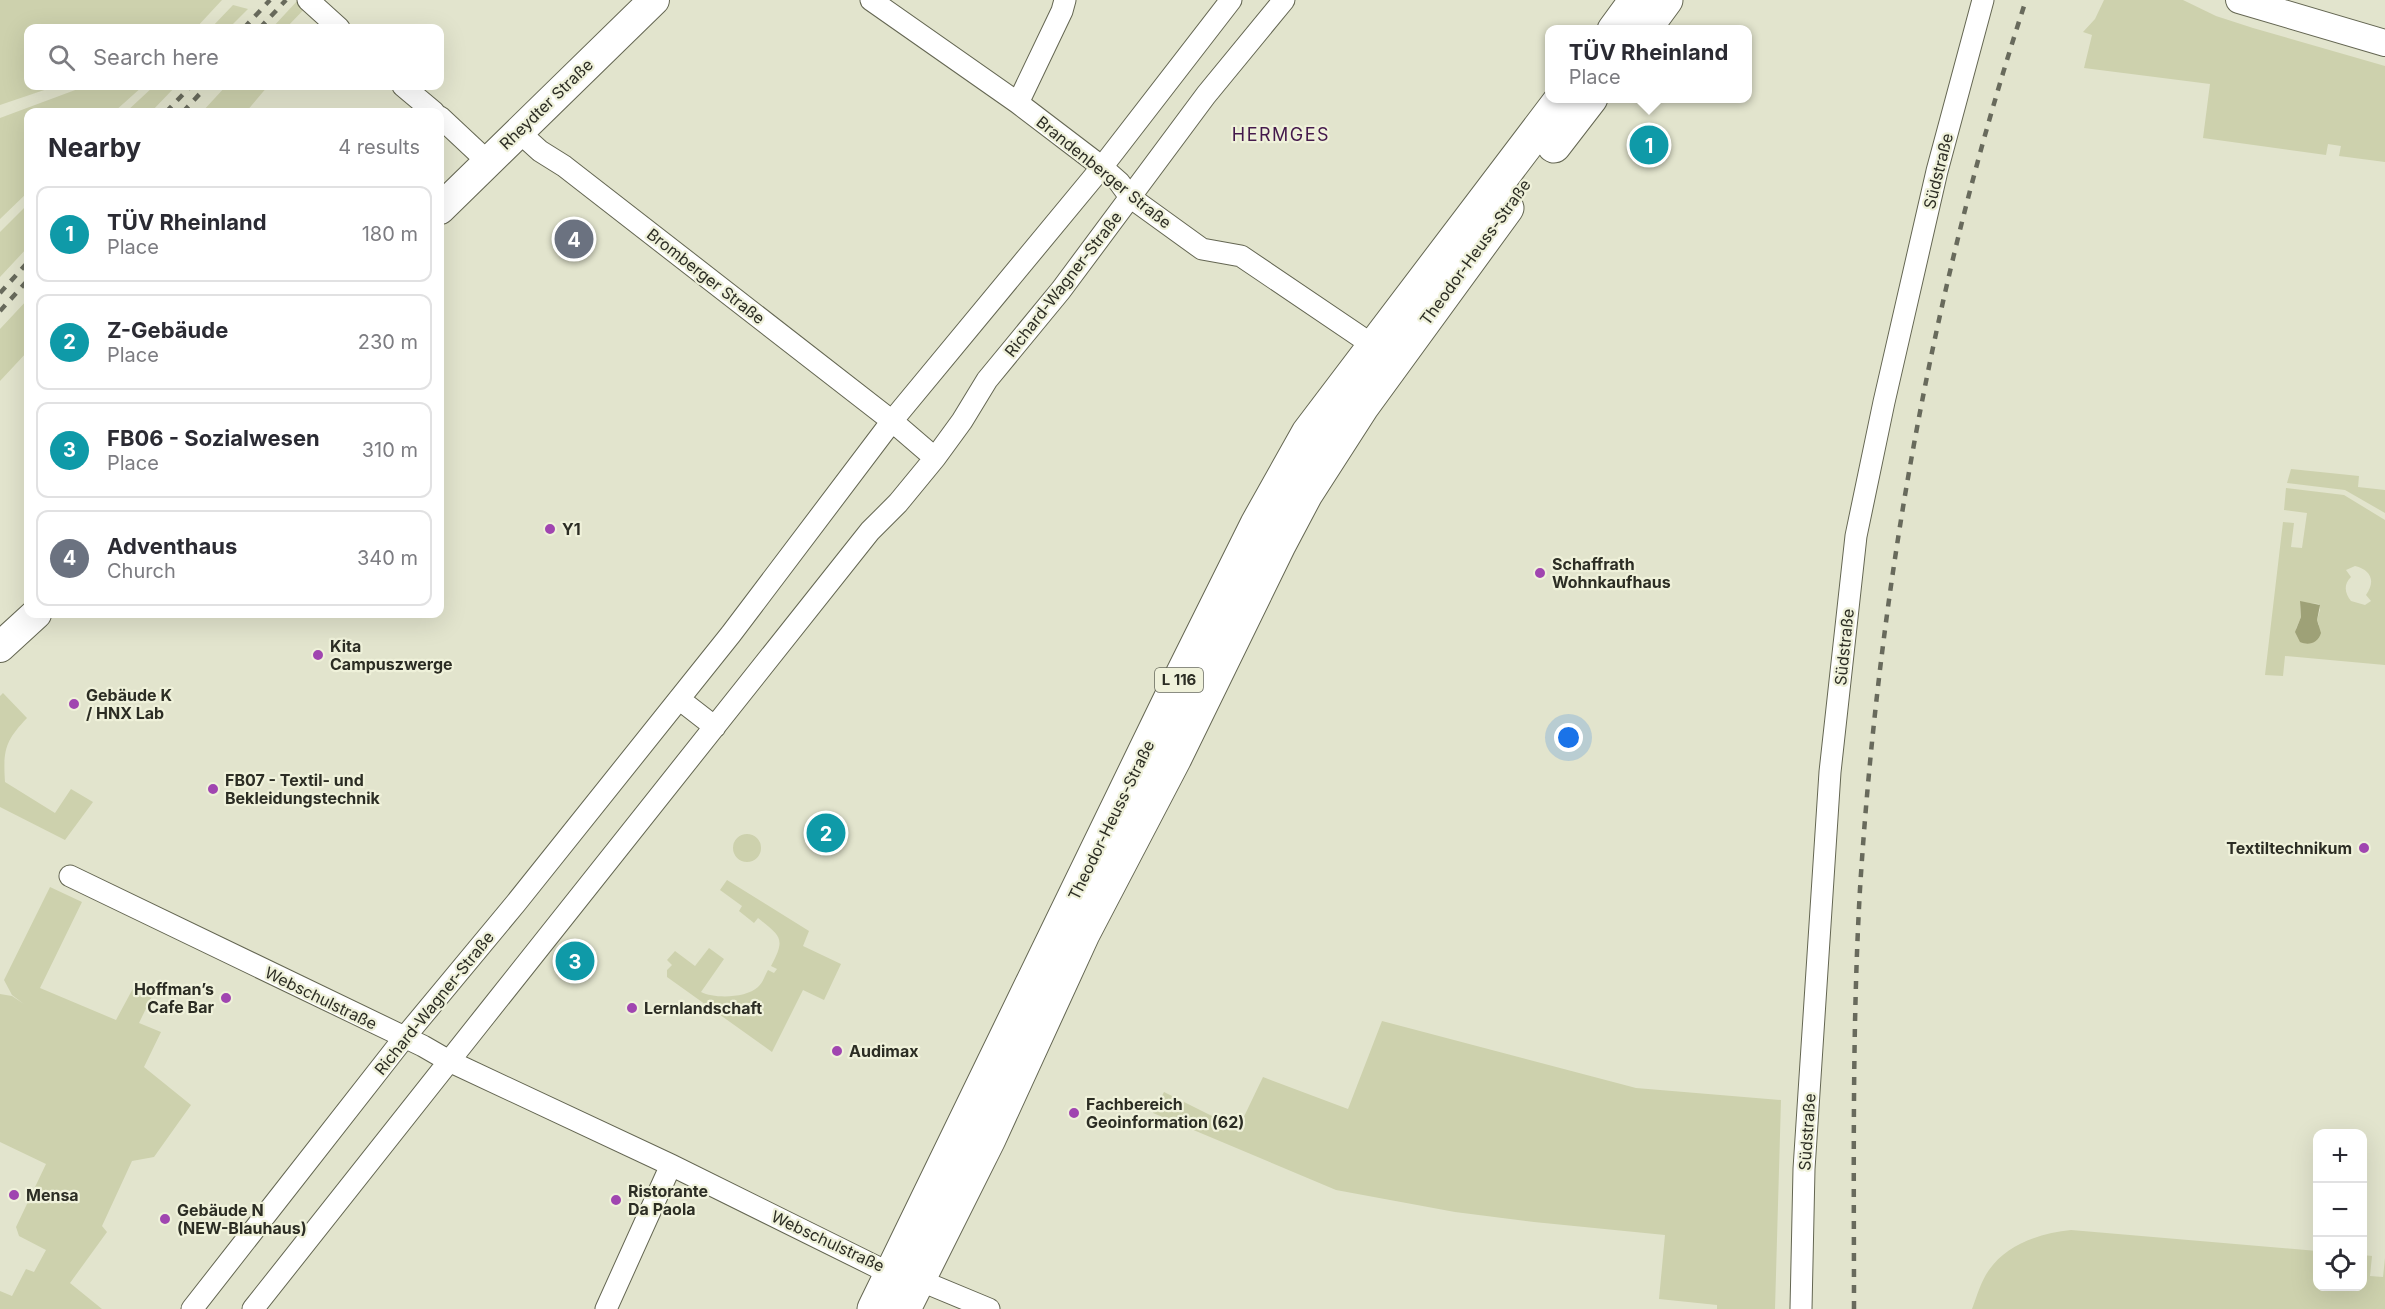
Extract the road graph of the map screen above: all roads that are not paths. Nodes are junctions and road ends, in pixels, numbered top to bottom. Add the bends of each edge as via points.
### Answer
1 (308, 0) edge
2 (654, 0) edge
3 (871, 0) edge
4 (1065, 0) edge
5 (1231, 0) edge
6 (1284, 0) edge
7 (1636, 0) edge
8 (1666, 0) edge
9 (1983, 0) edge
10 (2240, 0) edge
11 (335, 24) edge
12 (1618, 25) edge
13 (1648, 25) edge
14 (2385, 43) edge
15 (408, 90) edge
16 (1559, 103) edge
17 (1587, 103) edge
18 (1018, 104) junction
19 (429, 108) edge
20 (444, 121) edge
21 (519, 132) junction
22 (487, 161) junction
23 (1102, 167) junction
24 (1130, 198) junction
25 (444, 205) edge
26 (1374, 346) junction
27 (1362, 407) junction
28 (892, 421) junction
29 (935, 458) junction
30 (32, 618) edge
31 (0, 647) edge
32 (679, 699) junction
33 (715, 727) junction
34 (70, 876) dead end
35 (404, 1038) junction
36 (448, 1061) junction
37 (671, 1165) junction
38 (897, 1273) junction
39 (192, 1309) edge
40 (253, 1309) edge
41 (606, 1309) edge
42 (874, 1309) edge
43 (904, 1309) edge
44 (989, 1309) edge
45 (1801, 1309) edge

1 - 11 street
2 - 21 main road, Rheydter Straße
3 - 18 street, Brandenberger Straße
4 - 18 street
5 - 23 street, Richard-Wagner-Straße
6 - 24 street, Richard-Wagner-Straße via 1206,95
7 - 12 main road
8 - 13 main road
9 - 45 street, Südstraße via 1937,171 1856,536 1830,772 1804,1169
10 - 14 street
15 - 19 street
16 - 26 main road, Theodor-Heuss-Straße / L 116
17 - 27 main road, Theodor-Heuss-Straße / L 116
18 - 23 street, Brandenberger Straße
20 - 22 street
21 - 22 main road, Rheydter Straße
21 - 28 street, Bromberger Straße
22 - 25 main road, Rheydter Straße
23 - 24 street, Brandenberger Straße
23 - 28 street, Richard-Wagner-Straße
24 - 26 street, Brandenberger Straße via 1202,249 1240,256
24 - 29 street, Richard-Wagner-Straße via 987,380
26 - 27 street, Theodor-Heuss-Straße
26 - 38 main road, Theodor-Heuss-Straße / L 116 via 1308,434 1257,524
27 - 38 main road, Theodor-Heuss-Straße / L 116 via 1324,462 1279,545 1083,934 989,1139
28 - 29 street
28 - 32 street, Richard-Wagner-Straße
29 - 33 street, Richard-Wagner-Straße via 870,531
30 - 31 main road
32 - 33 street
32 - 35 street, Richard-Wagner-Straße
33 - 36 street, Richard-Wagner-Straße
34 - 35 street, Webschulstraße
35 - 36 street, Webschulstraße
35 - 39 street, Richard-Wagner-Straße
36 - 37 street, Webschulstraße
36 - 40 street, Richard-Wagner-Straße
37 - 38 street, Webschulstraße
37 - 41 street
38 - 42 main road, Theodor-Heuss-Straße / L 116
38 - 43 main road, Theodor-Heuss-Straße / L 116
38 - 44 street, Webschulstraße

